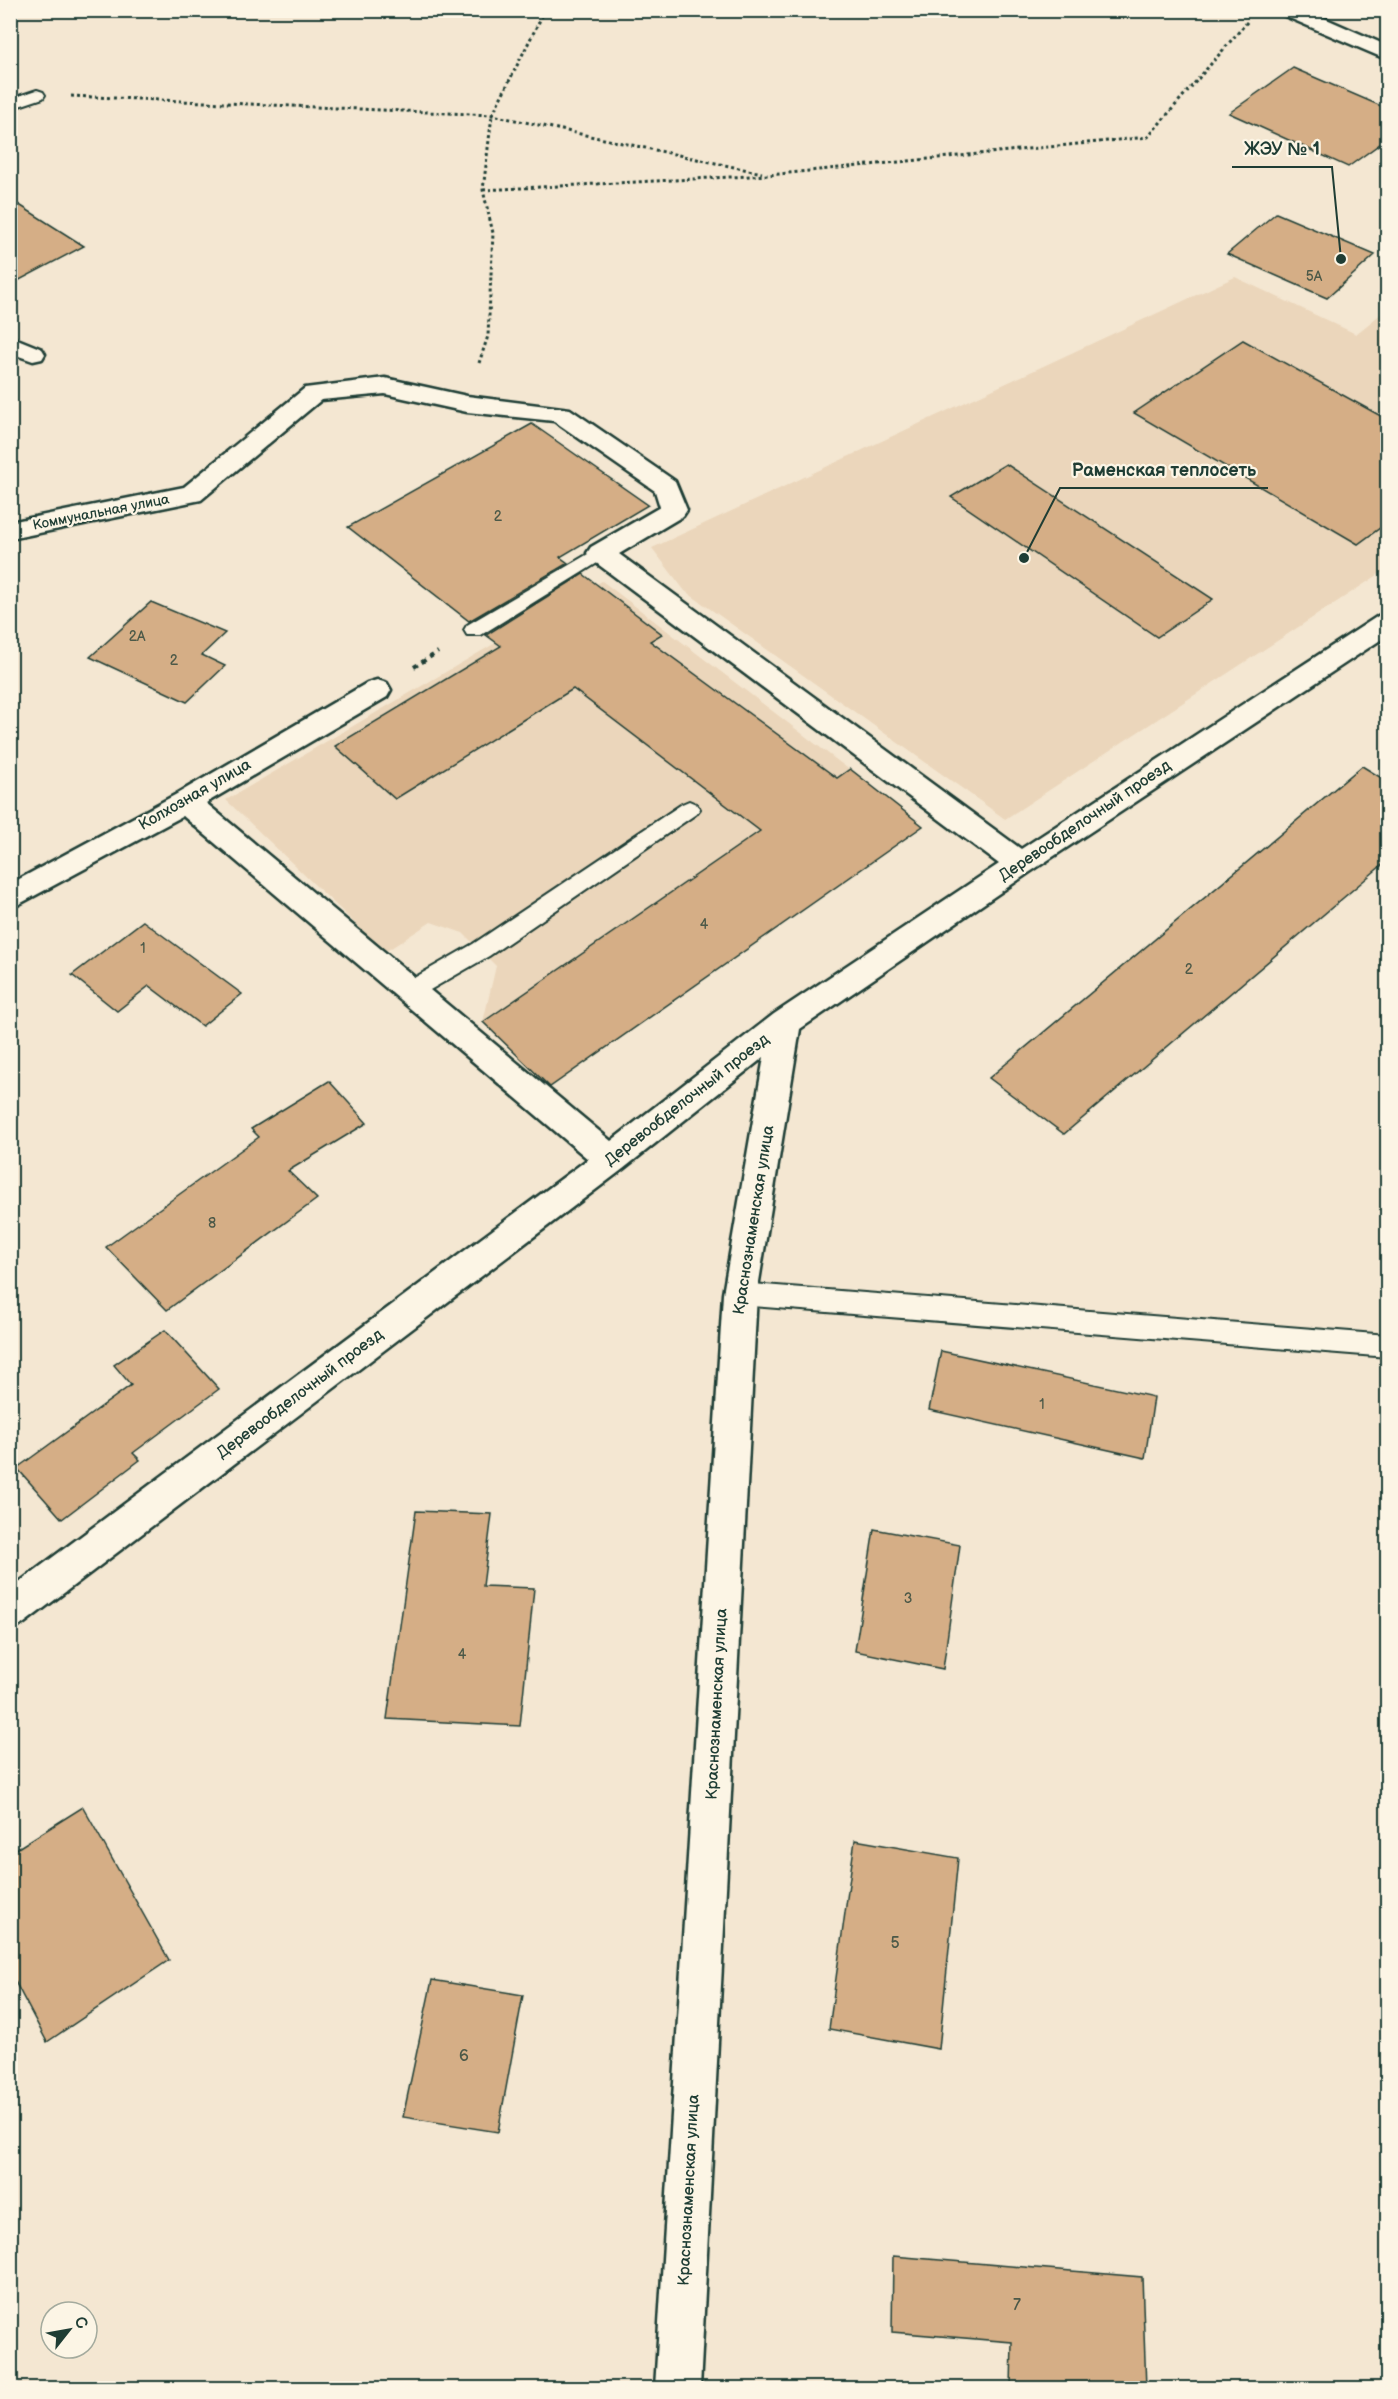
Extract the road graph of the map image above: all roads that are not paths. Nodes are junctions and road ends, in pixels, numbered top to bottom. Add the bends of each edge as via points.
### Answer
1 (1287, 10) edge
2 (1388, 54) edge
3 (37, 95) road end
4 (10, 104) edge
5 (10, 343) edge
6 (33, 354) dead end
7 (10, 531) edge
8 (600, 553) junction
9 (1388, 622) edge
10 (474, 630) road end
11 (377, 690) road end
12 (185, 802) junction
13 (689, 809) dead end
14 (1020, 864) junction
15 (10, 898) edge
16 (408, 992) junction
17 (785, 1023) junction
18 (611, 1160) junction
19 (740, 1294) junction
20 (1388, 1346) edge
21 (10, 1612) edge
22 (678, 2388) edge

1 - 2 street
3 - 4 lane
5 - 6 street
7 - 8 street, Коммунальная улица via 192,494 314,393 385,386 467,404 561,414 666,487 674,510
8 - 10 lane
8 - 14 street
9 - 14 street, Деревообделочный проезд
11 - 12 street, Колхозная улица
12 - 15 street, Колхозная улица
12 - 16 street
13 - 16 lane via 480,950
14 - 17 street, Деревообделочный проезд
16 - 18 street
17 - 18 street, Деревообделочный проезд
17 - 19 street, Краснознаменская улица
18 - 21 street, Деревообделочный проезд
19 - 20 lane
19 - 22 street, Краснознаменская улица

